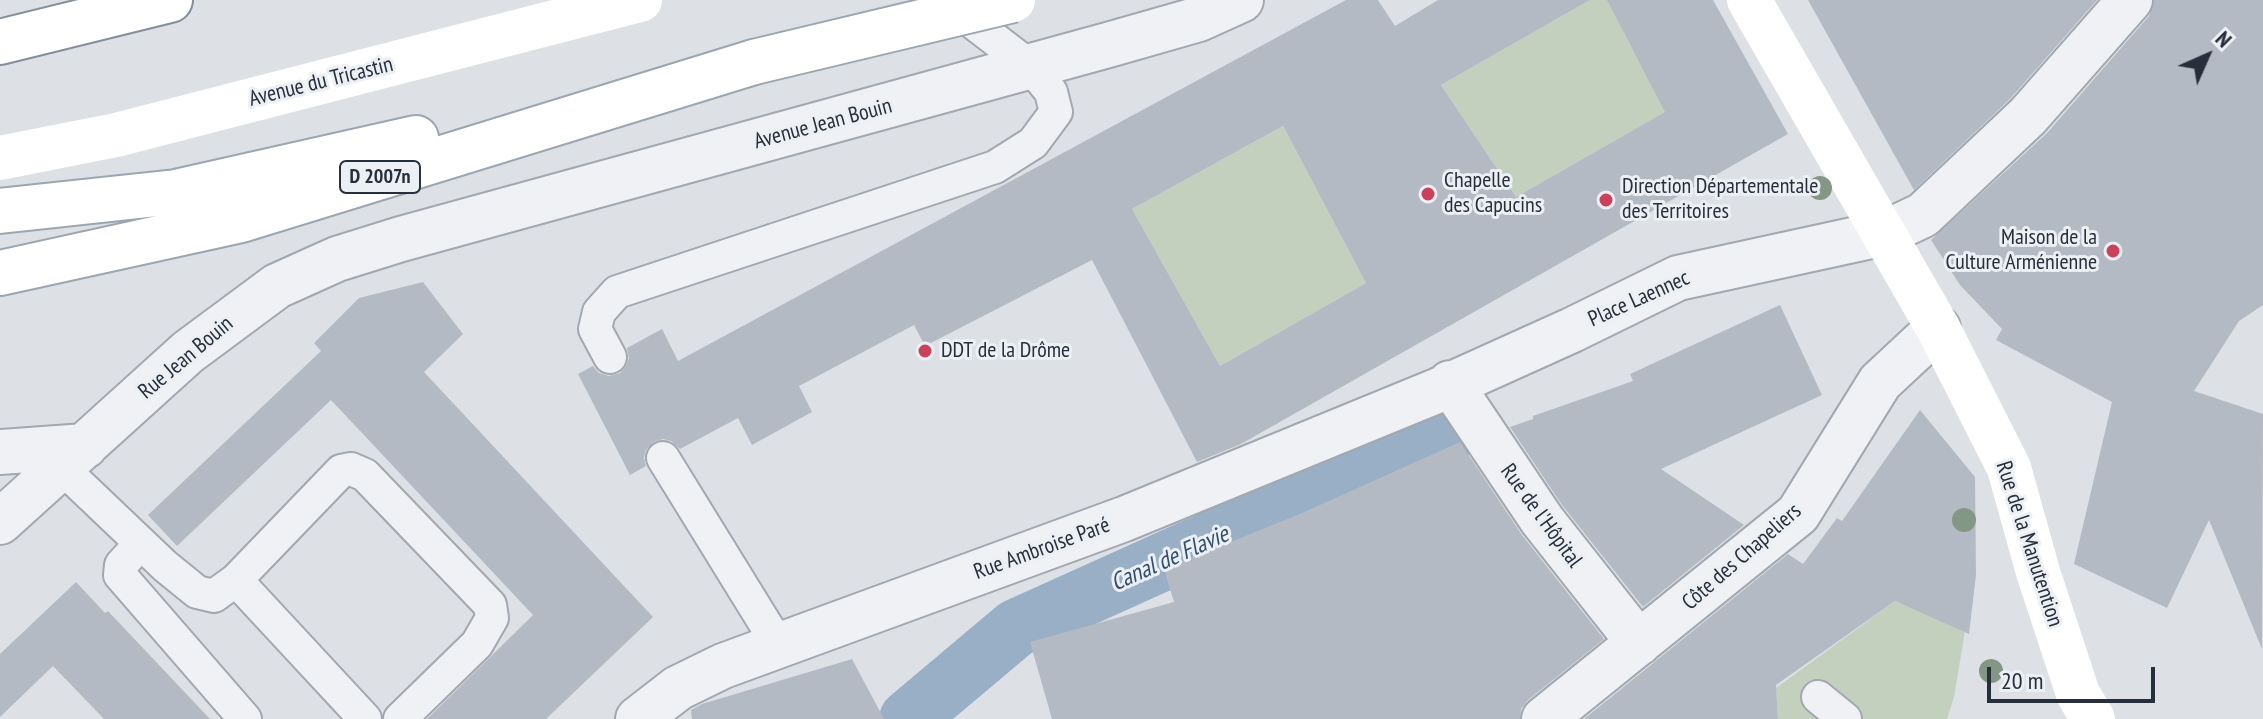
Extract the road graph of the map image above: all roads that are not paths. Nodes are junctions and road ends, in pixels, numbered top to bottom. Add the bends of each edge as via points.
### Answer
1 (170, 0) edge
2 (640, 0) edge
3 (946, 0) edge
4 (1013, 0) edge
5 (1241, 0) edge
6 (2130, 0) edge
7 (1759, 11) edge
8 (0, 42) edge
9 (754, 62) junction
10 (1031, 67) junction
11 (0, 158) edge
12 (0, 211) edge
13 (1885, 233) junction
14 (401, 239) joint
15 (0, 273) edge
16 (1938, 328) junction
17 (610, 357) dead end
18 (1450, 383) junction
19 (0, 452) edge
20 (73, 457) junction
21 (663, 458) dead end
22 (2, 518) edge
23 (141, 543) junction
24 (236, 580) junction
25 (1639, 643) junction
26 (779, 646) junction
27 (1818, 697) dead end
28 (245, 719) edge
29 (365, 719) edge
30 (400, 719) edge
31 (638, 719) edge
32 (1544, 719) edge
33 (1845, 719) edge
34 (2093, 719) edge

1 - 8 main road
2 - 11 main road, Avenue du Tricastin via 116,135
3 - 10 lane
4 - 9 main road, D 2007n, bridge
5 - 10 street, Avenue Jean Bouin via 1199,19
6 - 13 street, Place Laennec via 2017,126 1923,215
7 - 13 main road, Rue de la Manutention
9 - 12 main road, D 2007n via 176,192
9 - 15 main road, D 2007n via 241,220
10 - 14 street, Avenue Jean Bouin
10 - 17 lane via 1051,92 1056,112 1033,143 995,167 617,292 599,312 595,329
13 - 16 main road, Rue de la Manutention
13 - 18 street, Place Laennec via 1678,278
14 - 20 street, Rue Jean Bouin via 277,286 188,352
16 - 25 street, Côte des Chapeliers via 1880,382 1798,514
16 - 34 main road, Rue de la Manutention via 2009,468 2078,694
18 - 25 street, Rue de l'Hôpital via 1542,520
18 - 26 street, Rue Ambroise Paré via 1124,519
19 - 20 street
20 - 22 street, Rue Jean Bouin
20 - 23 lane
21 - 26 lane
23 - 24 lane via 197,592 214,596
23 - 28 lane via 121,565 120,575
24 - 29 lane
24 - 30 lane via 341,471 365,475 490,605 492,618 477,644
25 - 32 street, Côte des Chapeliers
26 - 31 street, Rue Ambroise Paré via 678,688
27 - 33 lane

